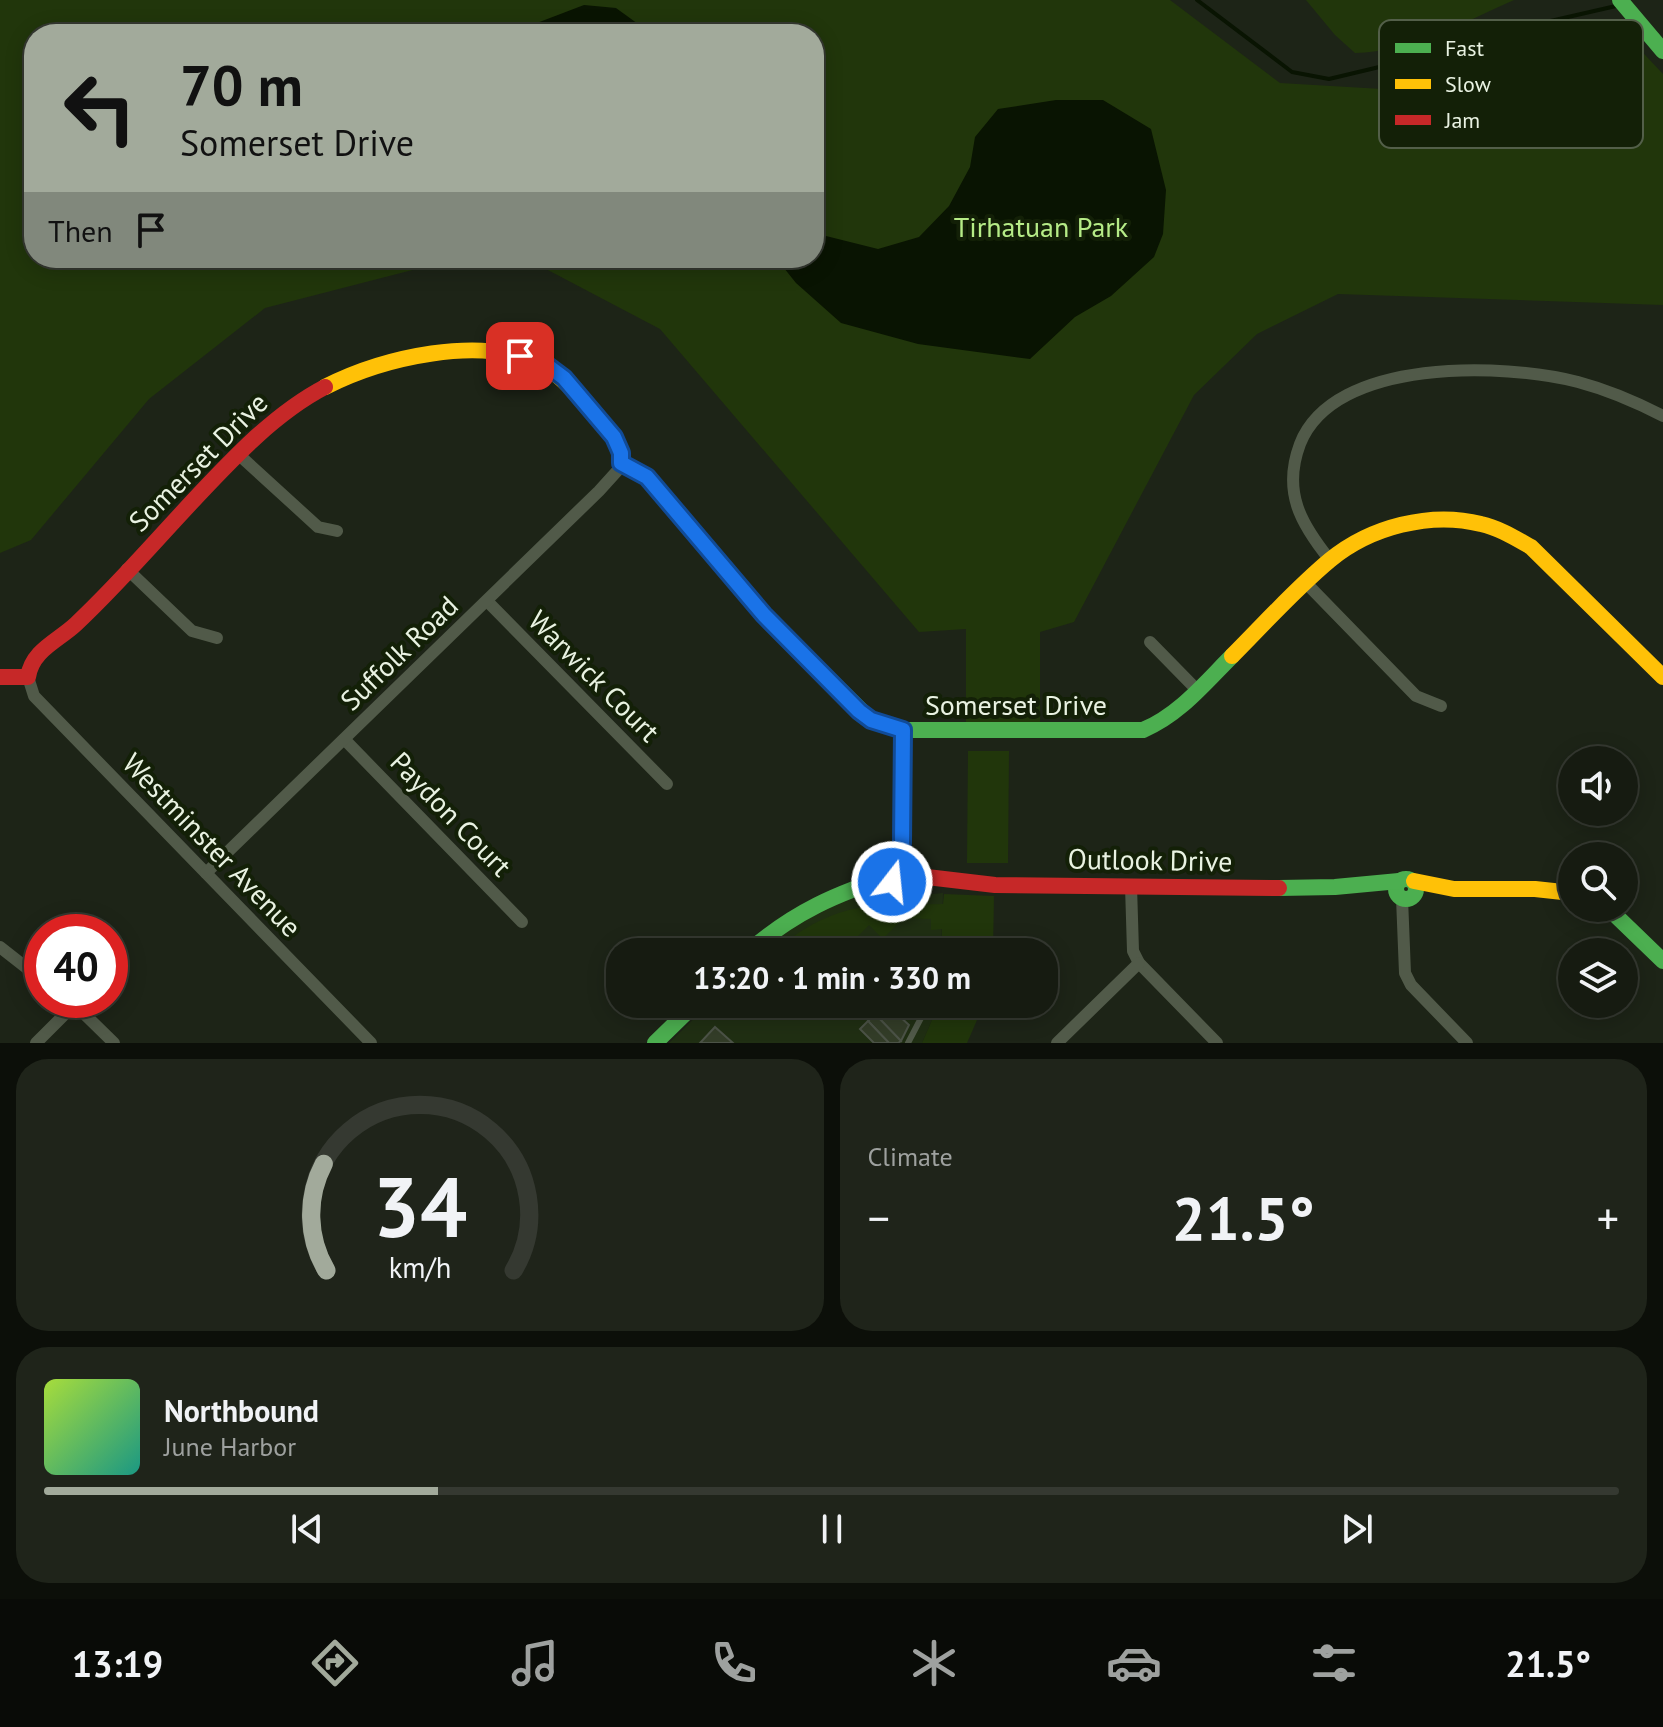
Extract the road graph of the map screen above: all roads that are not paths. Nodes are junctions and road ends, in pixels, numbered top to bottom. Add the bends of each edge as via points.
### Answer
1 (1620, 0) edge
2 (1637, 20) edge
3 (1643, 27) edge
4 (1657, 44) edge
5 (1663, 416) edge
6 (237, 453) junction
7 (621, 463) junction
8 (337, 531) dead end
9 (1330, 560) junction
10 (127, 569) junction
11 (1307, 584) junction
12 (487, 601) junction
13 (217, 638) dead end
14 (1150, 642) dead end
15 (0, 677) edge
16 (28, 677) junction
17 (1663, 677) edge
18 (1198, 691) junction
19 (1441, 706) dead end
20 (903, 730) junction
21 (345, 740) junction
22 (667, 784) dead end
23 (206, 873) junction
24 (902, 879) junction
25 (1131, 886) junction
26 (1558, 891) edge
27 (1406, 892) junction
28 (522, 922) dead end
29 (1623, 922) edge
30 (763, 938) edge
31 (0, 947) edge
32 (1663, 961) edge
33 (1139, 963) junction
34 (24, 966) edge
35 (59, 1018) edge
36 (89, 1018) edge
37 (681, 1018) edge
38 (921, 1018) edge
39 (36, 1043) edge
40 (114, 1043) edge
41 (371, 1043) edge
42 (655, 1043) edge
43 (908, 1043) edge
44 (1057, 1043) edge
45 (1217, 1043) edge
46 (1467, 1043) edge

1 - 2 main road
3 - 4 main road
5 - 9 street via 1602,389 1518,372 1423,374 1346,394 1309,427 1293,470 1299,514
6 - 7 main road, Somerset Drive via 293,405 334,381 399,359 480,352 536,361 564,378 614,437
6 - 8 street via 318,527
6 - 10 main road, Somerset Drive
7 - 12 street, Suffolk Road
7 - 20 main road, Somerset Drive via 647,477 764,615 859,711
9 - 11 main road, Somerset Drive
9 - 17 main road, Somerset Drive via 1354,542 1392,526 1430,519 1495,528 1530,547
10 - 13 street via 192,631
10 - 16 main road, Somerset Drive via 76,624 37,655
11 - 18 main road, Somerset Drive
11 - 19 street via 1416,696
12 - 21 street, Suffolk Road
12 - 22 street, Warwick Court
14 - 18 street
15 - 16 main road
16 - 23 street, Westminster Avenue via 34,696
18 - 20 main road, Somerset Drive via 1160,723 1143,730
20 - 24 street
21 - 23 street, Suffolk Road
21 - 28 street, Paydon Court
23 - 41 street, Westminster Avenue
24 - 25 main road, Outlook Drive
24 - 30 main road, Outlook Drive via 859,886 805,907
25 - 27 main road, Outlook Drive
25 - 33 street via 1133,951
26 - 27 main road, Outlook Drive
27 - 46 street via 1405,973
29 - 32 main road
31 - 34 street
33 - 44 street
33 - 45 street
35 - 39 street
36 - 40 street
37 - 42 main road
38 - 43 lane

